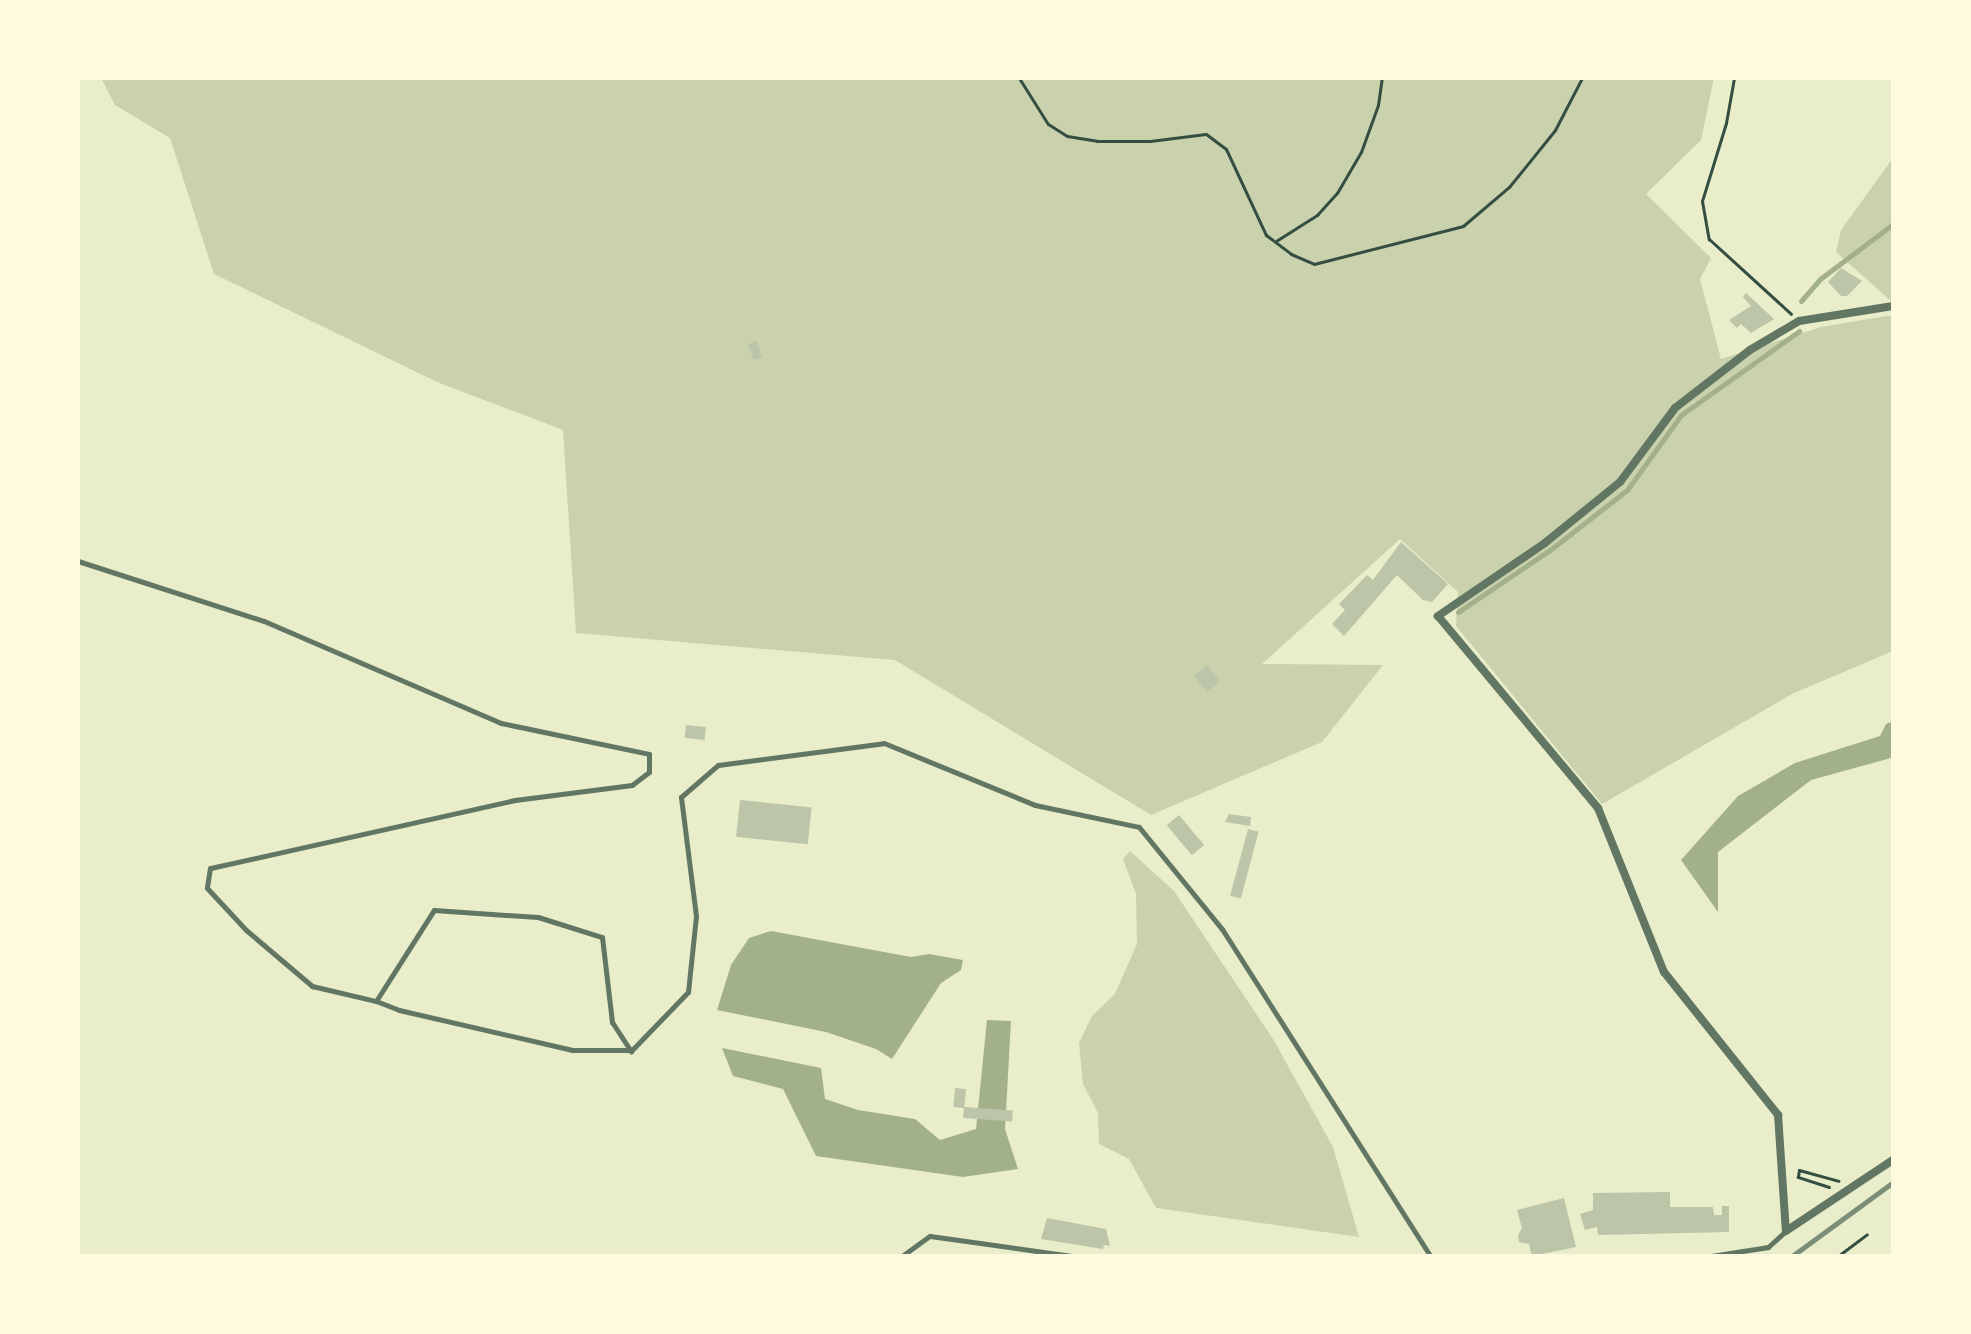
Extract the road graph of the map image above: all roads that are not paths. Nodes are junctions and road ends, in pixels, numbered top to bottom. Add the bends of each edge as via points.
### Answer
1 (1893, 306) edge
2 (78, 561) edge
3 (376, 1001) junction
4 (631, 1051) junction
5 (1893, 1160) edge
6 (1786, 1231) junction
7 (902, 1256) edge
8 (1072, 1256) edge
9 (1430, 1256) edge
10 (1711, 1256) edge

1 - 6 street via 1799,321 1750,350 1675,408 1620,482 1545,543 1438,616 1598,808 1664,972 1778,1115
2 - 3 lane via 264,621 501,723 649,754 649,772 632,785 515,800 210,868 207,888 246,930 312,986
3 - 4 lane via 572,1050
3 - 4 lane via 434,910 538,917 602,937 612,1022
4 - 9 lane via 688,992 696,916 681,797 718,765 884,743 1035,805 1139,827 1222,929
5 - 6 street
6 - 10 lane via 1768,1247
7 - 8 lane via 930,1236

